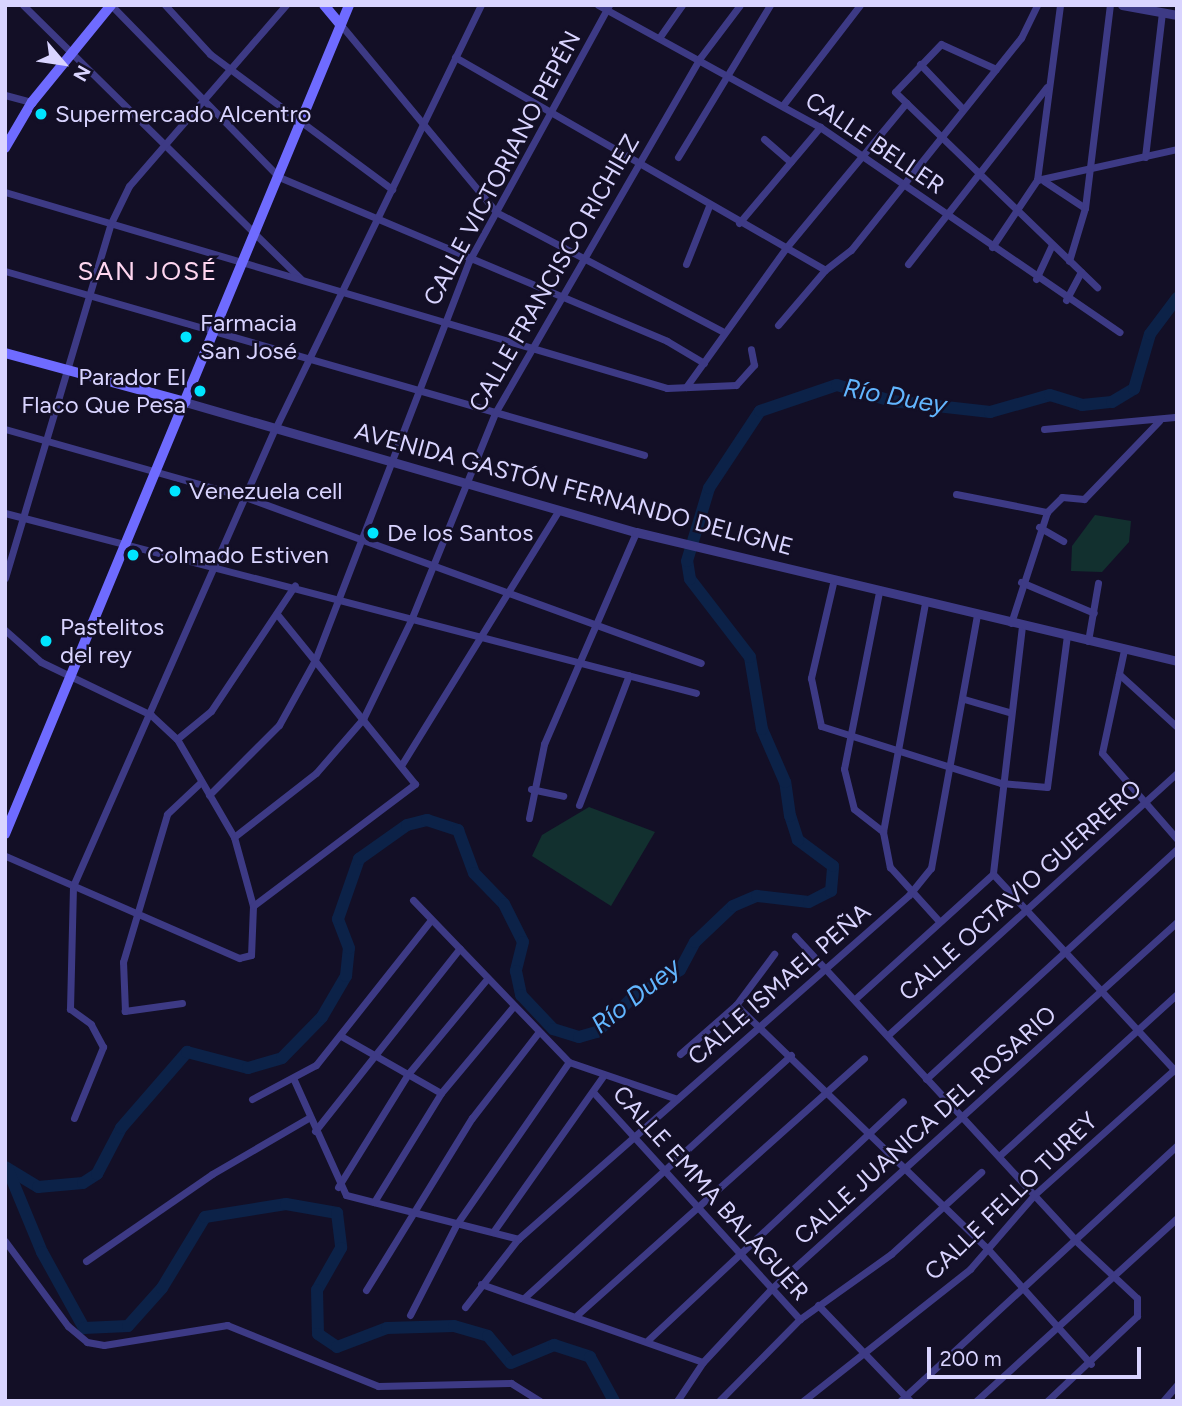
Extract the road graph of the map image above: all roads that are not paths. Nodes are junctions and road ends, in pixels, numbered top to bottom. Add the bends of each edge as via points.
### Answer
1 (23, 5) edge
2 (111, 5) edge
3 (165, 5) edge
4 (286, 5) edge
5 (324, 5) edge
6 (349, 5) edge
7 (481, 5) edge
8 (598, 5) edge
9 (682, 5) edge
10 (740, 5) edge
11 (770, 5) edge
12 (860, 5) edge
13 (1037, 5) edge
14 (1060, 5) edge
15 (1110, 5) edge
16 (1122, 5) edge
17 (608, 8) edge
18 (1162, 12) junction
19 (1177, 15) edge
20 (341, 25) junction
21 (659, 38) junction
22 (71, 54) junction
23 (455, 57) junction
24 (700, 58) junction
25 (920, 64) junction
26 (229, 69) junction
27 (996, 69) junction
28 (726, 73) junction
29 (1049, 83) junction
30 (5, 95) edge
31 (203, 101) junction
32 (32, 102) junction
33 (906, 103) junction
34 (783, 105) junction
35 (963, 109) junction
36 (552, 113) junction
37 (424, 120) junction
38 (301, 121) junction
39 (820, 127) junction
40 (941, 138) junction
41 (764, 139) dead end
42 (164, 146) junction
43 (5, 148) edge
44 (1177, 149) edge
45 (863, 156) junction
46 (678, 157) dead end
47 (1145, 157) junction
48 (790, 162) junction
49 (637, 164) junction
50 (1087, 172) junction
51 (979, 173) junction
52 (279, 177) junction
53 (1040, 181) junction
54 (904, 184) junction
55 (392, 189) junction
56 (5, 192) edge
57 (709, 206) junction
58 (1085, 208) junction
59 (1017, 211) junction
60 (496, 212) junction
61 (947, 215) junction
62 (375, 222) junction
63 (111, 223) junction
64 (739, 223) junction
65 (257, 232) junction
66 (1052, 244) junction
67 (992, 247) junction
68 (785, 249) junction
69 (581, 258) junction
70 (469, 261) junction
71 (1069, 261) junction
72 (244, 262) junction
73 (686, 264) dead end
74 (908, 264) dead end
75 (828, 269) junction
76 (5, 271) edge
77 (1081, 272) junction
78 (1036, 279) junction
79 (301, 280) junction
80 (1097, 287) dead end
81 (341, 292) junction
82 (90, 295) junction
83 (561, 299) junction
84 (1066, 300) junction
85 (442, 322) junction
86 (778, 324) dead end
87 (216, 329) junction
88 (722, 331) junction
89 (1119, 332) dead end
90 (751, 349) dead end
91 (531, 350) junction
92 (5, 353) edge
93 (310, 356) junction
94 (704, 363) junction
95 (69, 371) junction
96 (686, 387) junction
97 (421, 388) junction
98 (185, 402) junction
99 (495, 413) junction
100 (1177, 418) edge
101 (1158, 421) junction
102 (5, 429) edge
103 (275, 429) junction
104 (1044, 429) dead end
105 (48, 438) junction
106 (644, 455) dead end
107 (393, 461) junction
108 (158, 468) junction
109 (462, 481) junction
110 (956, 494) dead end
111 (245, 497) junction
112 (558, 511) junction
113 (1047, 512) junction
114 (5, 513) edge
115 (24, 517) junction
116 (1039, 527) junction
117 (636, 532) junction
118 (364, 540) junction
119 (1063, 541) dead end
120 (126, 542) junction
121 (429, 564) junction
122 (214, 566) junction
123 (5, 578) edge
124 (834, 579) junction
125 (1021, 582) junction
126 (1098, 583) dead end
127 (295, 585) junction
128 (879, 592) junction
129 (508, 593) junction
130 (341, 596) junction
131 (925, 603) junction
132 (1094, 613) junction
133 (277, 614) junction
134 (977, 614) junction
135 (411, 620) junction
136 (1011, 623) junction
137 (599, 626) junction
138 (1022, 626) junction
139 (5, 630) edge
140 (1067, 636) junction
141 (480, 638) junction
142 (1088, 641) junction
143 (1125, 650) junction
144 (1175, 658) edge
145 (315, 660) junction
146 (581, 663) junction
147 (701, 663) dead end
148 (1119, 674) junction
149 (72, 675) junction
150 (629, 675) junction
151 (696, 694) dead end
152 (964, 699) junction
153 (1009, 712) junction
154 (151, 715) junction
155 (363, 719) junction
156 (1177, 727) edge
157 (850, 737) junction
158 (177, 739) junction
159 (899, 751) junction
160 (402, 764) junction
161 (951, 767) junction
162 (1177, 774) edge
163 (201, 782) junction
164 (1001, 783) junction
165 (531, 789) junction
166 (209, 795) junction
167 (563, 796) dead end
168 (1144, 803) junction
169 (579, 805) dead end
170 (529, 818) dead end
171 (883, 832) junction
172 (5, 834) edge
173 (234, 837) junction
174 (1177, 839) edge
175 (1177, 849) edge
176 (5, 856) edge
177 (993, 874) junction
178 (73, 886) junction
179 (909, 895) junction
180 (413, 900) dead end
181 (253, 906) junction
182 (1026, 912) junction
183 (135, 914) junction
184 (431, 920) junction
185 (938, 920) junction
186 (1177, 922) edge
187 (795, 936) dead end
188 (460, 948) junction
189 (1065, 953) junction
190 (774, 954) dead end
191 (827, 967) junction
192 (486, 980) junction
193 (1100, 991) junction
194 (1177, 994) edge
195 (855, 999) junction
196 (182, 1003) dead end
197 (736, 1005) junction
198 (513, 1007) junction
199 (760, 1028) junction
200 (1139, 1030) junction
201 (538, 1033) junction
202 (888, 1035) junction
203 (341, 1036) junction
204 (680, 1054) dead end
205 (374, 1055) junction
206 (791, 1055) junction
207 (864, 1058) dead end
208 (569, 1062) junction
209 (1176, 1070) edge
210 (408, 1074) junction
211 (603, 1076) junction
212 (926, 1079) junction
213 (294, 1080) junction
214 (828, 1090) junction
215 (440, 1093) junction
216 (594, 1093) junction
217 (252, 1099) dead end
218 (677, 1099) junction
219 (903, 1101) dead end
220 (310, 1117) junction
221 (74, 1118) dead end
222 (964, 1119) junction
223 (315, 1131) junction
224 (870, 1133) junction
225 (633, 1137) junction
226 (1177, 1145) edge
227 (999, 1156) junction
228 (662, 1168) junction
229 (908, 1170) junction
230 (981, 1172) dead end
231 (338, 1187) junction
232 (1034, 1195) junction
233 (374, 1202) junction
234 (696, 1207) junction
235 (946, 1207) junction
236 (414, 1213) junction
237 (1177, 1218) edge
238 (456, 1225) junction
239 (493, 1232) junction
240 (518, 1239) junction
241 (5, 1241) edge
242 (1076, 1241) junction
243 (986, 1247) junction
244 (739, 1251) junction
245 (86, 1261) dead end
246 (1112, 1279) junction
247 (481, 1284) junction
248 (772, 1288) junction
249 (366, 1290) dead end
250 (1024, 1291) junction
251 (524, 1298) junction
252 (818, 1305) junction
253 (465, 1307) dead end
254 (410, 1315) dead end
255 (577, 1315) junction
256 (800, 1319) junction
257 (1059, 1327) junction
258 (648, 1340) junction
259 (866, 1353) junction
260 (703, 1362) junction
261 (1091, 1364) junction
262 (1177, 1385) edge
263 (984, 1394) junction
264 (1055, 1394) junction
265 (905, 1399) edge
266 (540, 1401) edge
267 (677, 1401) edge
268 (719, 1401) edge
269 (803, 1401) edge
270 (976, 1401) edge
271 (991, 1401) edge
272 (1047, 1401) edge
273 (1063, 1401) edge
274 (1163, 1401) edge

1 - 22 street
2 - 22 main road
2 - 31 street
3 - 26 street
4 - 26 street
5 - 20 main road
6 - 20 main road
7 - 23 street
8 - 17 street, CALLE BELLER
9 - 21 street
10 - 24 street, CALLE FRANCISCO RICHIEZ
11 - 28 street
12 - 34 street
13 - 27 street
14 - 29 street
15 - 50 street
16 - 18 street
17 - 21 street, CALLE BELLER
17 - 36 street, CALLE VICTORIANO PEPÉN
18 - 19 street
18 - 47 street
20 - 37 street
20 - 38 main road
21 - 24 street, CALLE BELLER
22 - 32 main road
22 - 42 street
23 - 36 street
23 - 37 street
24 - 28 street, CALLE BELLER
24 - 49 street, CALLE FRANCISCO RICHIEZ
25 - 27 street via 946,43
25 - 33 street via 894,89
25 - 35 street
26 - 31 street
26 - 38 street
27 - 35 street
28 - 34 street, CALLE BELLER
28 - 46 street
29 - 51 street
29 - 53 street
30 - 32 street
31 - 42 street
31 - 52 street
32 - 43 main road
33 - 40 street
33 - 45 street
34 - 39 street, CALLE BELLER
35 - 40 street
36 - 49 street
36 - 60 street, CALLE VICTORIANO PEPÉN
37 - 55 street
37 - 60 street
38 - 52 main road
38 - 55 street
39 - 45 street, CALLE BELLER
39 - 48 street
40 - 51 street
40 - 54 street
41 - 48 street
42 - 63 street via 129,186
42 - 65 street
44 - 47 street
45 - 54 street, CALLE BELLER
45 - 68 street
47 - 50 street
48 - 64 street
49 - 57 street
49 - 69 street, CALLE FRANCISCO RICHIEZ
50 - 53 street
50 - 58 street
51 - 59 street
51 - 61 street
52 - 62 street
52 - 65 main road
53 - 58 street
53 - 59 street
54 - 61 street, CALLE BELLER
54 - 75 street
55 - 62 street
56 - 63 street
57 - 64 street
57 - 73 street
58 - 71 street
59 - 66 street
59 - 67 street
60 - 69 street
60 - 70 street, CALLE VICTORIANO PEPÉN
61 - 67 street, CALLE BELLER
61 - 74 street
62 - 70 street
62 - 81 street
63 - 72 street
63 - 82 street
64 - 68 street
65 - 72 main road
65 - 79 street
66 - 71 street
66 - 78 street
67 - 78 street, CALLE BELLER
68 - 75 street
68 - 88 street
69 - 83 street, CALLE FRANCISCO RICHIEZ
69 - 88 street
70 - 83 street
70 - 85 street, CALLE VICTORIANO PEPÉN
71 - 77 street
72 - 79 street
72 - 87 main road
75 - 86 street
76 - 82 street
77 - 80 street
77 - 84 street
78 - 84 street, CALLE BELLER
79 - 81 street
81 - 85 street
81 - 93 street
82 - 87 street
82 - 95 street
83 - 91 street, CALLE FRANCISCO RICHIEZ
83 - 94 street via 667,341
84 - 89 street, CALLE BELLER
85 - 91 street
85 - 97 street, CALLE VICTORIANO PEPÉN
87 - 93 street
87 - 98 main road
88 - 94 street
90 - 96 street via 754,365 736,385
91 - 96 street via 667,388
91 - 99 street, CALLE FRANCISCO RICHIEZ
92 - 95 main road, AVENIDA GASTÓN FERNANDO DELIGNE
93 - 97 street
93 - 103 street
94 - 96 street
95 - 98 main road, AVENIDA GASTÓN FERNANDO DELIGNE
95 - 105 street
97 - 99 street
97 - 107 street, CALLE VICTORIANO PEPÉN
98 - 103 street, AVENIDA GASTÓN FERNANDO DELIGNE
98 - 108 main road
99 - 106 street
99 - 109 street, CALLE FRANCISCO RICHIEZ
100 - 101 street
101 - 104 street
101 - 113 street via 1084,499 1062,497
102 - 105 street
103 - 107 street, AVENIDA GASTÓN FERNANDO DELIGNE
103 - 111 street
105 - 108 street
105 - 115 street
107 - 109 street, AVENIDA GASTÓN FERNANDO DELIGNE
107 - 118 street, CALLE VICTORIANO PEPÉN
108 - 111 street
108 - 120 main road
109 - 112 street, AVENIDA GASTÓN FERNANDO DELIGNE
109 - 121 street, CALLE FRANCISCO RICHIEZ
110 - 113 street
111 - 118 street
111 - 122 street
112 - 117 street, AVENIDA GASTÓN FERNANDO DELIGNE
112 - 129 street
113 - 116 street
114 - 115 street
115 - 120 street
115 - 123 street
116 - 119 street
116 - 125 street
117 - 124 street, AVENIDA GASTÓN FERNANDO DELIGNE
117 - 137 street
118 - 121 street
118 - 130 street, CALLE VICTORIANO PEPÉN
120 - 122 street
120 - 149 main road
121 - 129 street
121 - 135 street, CALLE FRANCISCO RICHIEZ
122 - 127 street
122 - 154 street
124 - 128 street, AVENIDA GASTÓN FERNANDO DELIGNE
124 - 157 street via 811,688 821,726
125 - 132 street
125 - 136 street
126 - 132 street
127 - 130 street
127 - 133 street
128 - 131 street, AVENIDA GASTÓN FERNANDO DELIGNE
128 - 157 street
129 - 137 street
129 - 141 street
130 - 135 street
130 - 145 street, CALLE VICTORIANO PEPÉN
131 - 134 street, AVENIDA GASTÓN FERNANDO DELIGNE
131 - 159 street
132 - 142 street
133 - 145 street
133 - 158 street via 211,711
134 - 136 street, AVENIDA GASTÓN FERNANDO DELIGNE
134 - 152 street, CALLE ISMAEL PEÑA
135 - 141 street
135 - 155 street, CALLE FRANCISCO RICHIEZ
136 - 138 street, AVENIDA GASTÓN FERNANDO DELIGNE
137 - 146 street
137 - 147 street
138 - 140 street, AVENIDA GASTÓN FERNANDO DELIGNE
138 - 153 street
139 - 149 street via 41,662
140 - 142 street, AVENIDA GASTÓN FERNANDO DELIGNE
140 - 164 street via 1046,789
141 - 146 street
141 - 160 street
142 - 143 street, AVENIDA GASTÓN FERNANDO DELIGNE
143 - 144 street, AVENIDA GASTÓN FERNANDO DELIGNE
143 - 148 street
145 - 155 street
145 - 166 street, CALLE VICTORIANO PEPÉN via 279,725
146 - 150 street
146 - 165 street
148 - 156 street
148 - 168 street via 1102,753
149 - 154 street
149 - 172 main road
150 - 151 street
150 - 169 street
152 - 153 street
152 - 161 street, CALLE ISMAEL PEÑA
153 - 164 street
154 - 158 street
154 - 178 street
155 - 160 street
155 - 173 street, CALLE FRANCISCO RICHIEZ via 316,773
157 - 159 street
157 - 171 street via 849,798 857,814
158 - 163 street
159 - 161 street
159 - 171 street
160 - 181 street via 415,786
161 - 164 street
161 - 179 street, CALLE ISMAEL PEÑA via 938,856
162 - 168 street, CALLE OCTAVIO GUERRERO
163 - 166 street
163 - 183 street via 167,814 158,860
164 - 177 street
165 - 167 street
165 - 170 street
166 - 173 street
168 - 174 street
168 - 182 street, CALLE OCTAVIO GUERRERO
171 - 179 street via 888,862
173 - 181 street
175 - 189 street
176 - 178 street
177 - 182 street
177 - 185 street
178 - 183 street
178 - 221 street via 70,1009 103,1042
179 - 185 street
179 - 191 street, CALLE ISMAEL PEÑA
180 - 184 street
181 - 183 street via 247,959
182 - 189 street
182 - 202 street, CALLE OCTAVIO GUERRERO
183 - 196 street via 123,962 122,1008
184 - 188 street
184 - 203 street
185 - 195 street
186 - 193 street, CALLE JUANICA DEL ROSARIO
187 - 191 street
188 - 192 street
188 - 205 street
189 - 193 street
189 - 212 street
190 - 197 street
191 - 195 street
191 - 199 street, CALLE ISMAEL PEÑA
192 - 198 street
192 - 210 street
193 - 200 street
193 - 222 street, CALLE JUANICA DEL ROSARIO
194 - 200 street
195 - 202 street
197 - 199 street
197 - 204 street
198 - 201 street
198 - 215 street
199 - 206 street
199 - 218 street, CALLE ISMAEL PEÑA
200 - 209 street
200 - 227 street
201 - 208 street
201 - 236 street via 472,1118
202 - 212 street
203 - 205 street
203 - 213 street
205 - 210 street
205 - 223 street
206 - 214 street
206 - 228 street
207 - 214 street
208 - 211 street
208 - 238 street
209 - 232 street, CALLE FELLO TUREY
210 - 215 street
210 - 231 street
211 - 216 street
211 - 218 street
212 - 222 street
213 - 217 street
213 - 220 street
214 - 224 street
214 - 234 street
215 - 233 street
216 - 225 street, CALLE EMMA BALAGUER
216 - 239 street
218 - 225 street, CALLE ISMAEL PEÑA
219 - 224 street
220 - 223 street
220 - 245 street via 212,1174
222 - 227 street
222 - 229 street, CALLE JUANICA DEL ROSARIO
223 - 231 street
224 - 229 street
224 - 244 street
225 - 228 street, CALLE EMMA BALAGUER
225 - 240 street, CALLE ISMAEL PEÑA
226 - 242 street
227 - 232 street
228 - 234 street, CALLE EMMA BALAGUER
228 - 251 street
229 - 235 street
229 - 248 street, CALLE JUANICA DEL ROSARIO
230 - 235 street
231 - 233 street
232 - 242 street
232 - 243 street, CALLE FELLO TUREY
233 - 236 street
234 - 244 street, CALLE EMMA BALAGUER
234 - 255 street
235 - 243 street
235 - 252 street
236 - 238 street
236 - 249 street
237 - 246 street
238 - 239 street
238 - 254 street
239 - 240 street
240 - 247 street, CALLE ISMAEL PEÑA
241 - 266 street via 68,1326 87,1342 111,1344 227,1325 378,1387 511,1383
242 - 246 street
242 - 250 street
243 - 250 street
243 - 259 street, CALLE FELLO TUREY via 970,1269
244 - 248 street, CALLE EMMA BALAGUER
244 - 258 street
246 - 257 street
246 - 261 street via 1138,1306
247 - 251 street
247 - 253 street, CALLE ISMAEL PEÑA
248 - 256 street, CALLE EMMA BALAGUER
248 - 260 street, CALLE JUANICA DEL ROSARIO
250 - 257 street
250 - 265 street
251 - 255 street
252 - 256 street
252 - 259 street, CALLE EMMA BALAGUER
255 - 258 street
256 - 268 street
257 - 261 street
257 - 263 street
258 - 260 street
259 - 265 street, CALLE EMMA BALAGUER
259 - 269 street, CALLE FELLO TUREY
260 - 267 street, CALLE JUANICA DEL ROSARIO
261 - 264 street
262 - 274 street
263 - 270 street
263 - 271 street
264 - 272 street
264 - 273 street

